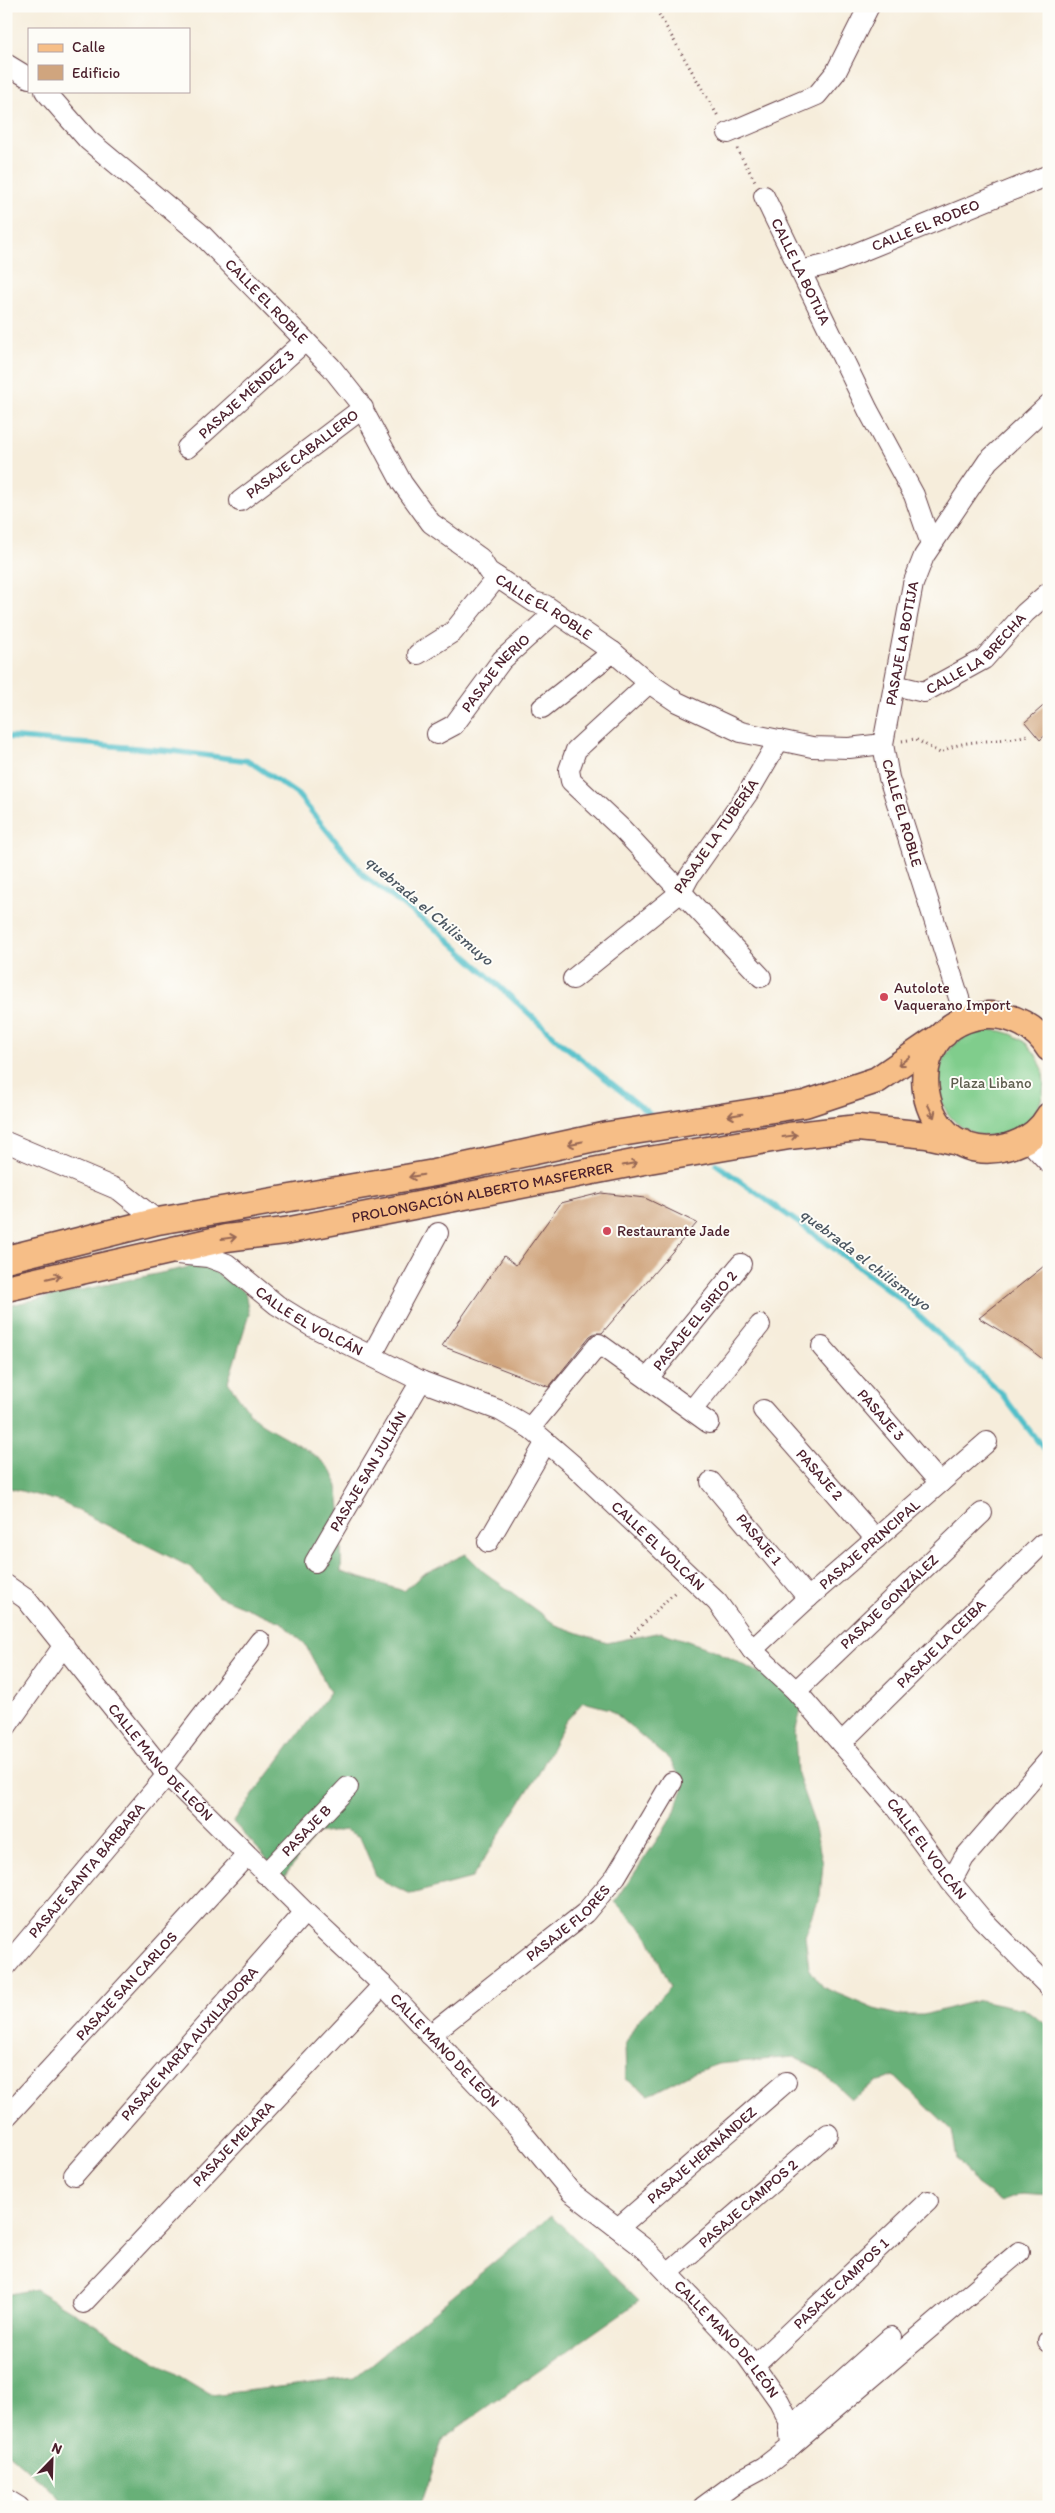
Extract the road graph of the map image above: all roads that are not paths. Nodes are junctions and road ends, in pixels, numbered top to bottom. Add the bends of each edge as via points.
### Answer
1 (869, 6) edge
2 (6, 64) edge
3 (28, 77) edge
4 (46, 92) edge
5 (728, 133) road end
6 (1049, 175) edge
7 (764, 196) road end
8 (800, 271) junction
9 (306, 341) junction
10 (1049, 404) edge
11 (363, 408) junction
12 (187, 448) dead end
13 (240, 501) dead end
14 (931, 544) junction
15 (497, 577) junction
16 (1049, 592) edge
17 (556, 612) junction
18 (613, 652) junction
19 (418, 654) dead end
20 (649, 683) junction
21 (894, 685) junction
22 (542, 708) dead end
23 (437, 734) dead end
24 (779, 740) junction
25 (884, 744) junction
26 (681, 892) junction
27 (760, 977) dead end
28 (573, 979) dead end
29 (966, 1020) junction
30 (1017, 1020) junction
31 (944, 1034) junction
32 (1049, 1035) edge
33 (1049, 1048) edge
34 (1048, 1119) edge
35 (1027, 1139) junction
36 (6, 1142) edge
37 (962, 1143) junction
38 (1049, 1162) edge
39 (158, 1221) junction
40 (438, 1233) dead end
41 (160, 1252) junction
42 (6, 1260) edge
43 (741, 1264) dead end
44 (6, 1288) edge
45 (760, 1325) dead end
46 (822, 1347) dead end
47 (372, 1355) junction
48 (648, 1378) junction
49 (421, 1381) junction
50 (692, 1410) junction
51 (763, 1410) dead end
52 (709, 1423) dead end
53 (530, 1428) junction
54 (546, 1442) junction
55 (987, 1442) dead end
56 (711, 1482) dead end
57 (940, 1483) junction
58 (982, 1513) dead end
59 (876, 1539) junction
60 (488, 1542) dead end
61 (1042, 1544) dead end
62 (315, 1562) dead end
63 (6, 1585) edge
64 (808, 1598) junction
65 (260, 1641) dead end
66 (64, 1645) junction
67 (752, 1650) junction
68 (796, 1691) junction
69 (6, 1727) edge
70 (841, 1743) junction
71 (1049, 1760) edge
72 (164, 1772) junction
73 (672, 1782) dead end
74 (348, 1787) dead end
75 (247, 1855) junction
76 (266, 1874) junction
77 (951, 1882) junction
78 (305, 1912) junction
79 (6, 1966) edge
80 (383, 1985) junction
81 (1049, 1987) edge
82 (430, 2035) junction
83 (786, 2082) dead end
84 (6, 2117) edge
85 (828, 2134) dead end
86 (74, 2175) dead end
87 (928, 2201) dead end
88 (618, 2228) junction
89 (1019, 2252) dead end
90 (668, 2274) junction
91 (83, 2303) dead end
92 (891, 2338) dead end
93 (754, 2366) junction
94 (790, 2437) junction
95 (6, 2499) edge
96 (19, 2507) edge
97 (703, 2507) edge

1 - 5 street via 836,72 817,96
2 - 3 street
4 - 9 street, CALLE EL ROBLE via 88,140 202,236
6 - 8 street, CALLE EL RODEO via 830,264
7 - 8 street, CALLE LA BOTIJA
8 - 14 street, CALLE LA BOTIJA via 868,410 911,488
9 - 11 street, CALLE EL ROBLE
9 - 12 street, PASAJE MÉNDEZ 3
10 - 14 street, PASAJE LA BOTIJA via 988,461
11 - 13 street, PASAJE CABALLERO
11 - 15 street, CALLE EL ROBLE via 421,512 431,523 480,558 488,571
14 - 21 street, PASAJE LA BOTIJA via 914,584
15 - 17 street, CALLE EL ROBLE via 534,602
15 - 19 street via 453,632
16 - 21 street, CALLE LA BRECHA via 984,659 924,692
17 - 18 street, CALLE EL ROBLE
17 - 23 street, PASAJE NERIO via 502,660 454,725
18 - 20 street, CALLE EL ROBLE
18 - 22 street
20 - 24 street, CALLE EL ROBLE via 677,702 741,732
20 - 26 street via 576,750 569,770 571,781
21 - 25 street, PASAJE LA BOTIJA
24 - 25 street, CALLE EL ROBLE via 812,747 849,748
24 - 26 street, PASAJE LA TUBERÍA via 748,793 688,877
25 - 29 street, CALLE EL ROBLE via 889,778
26 - 27 street
26 - 28 street, PASAJE LA TUBERÍA
29 - 30 main road via 991,1015
29 - 31 main road, PROLONGACIÓN ALBERTO MASFERRER
30 - 32 main road
30 - 33 main road via 1039,1035
31 -> 37 main road via 925,1067 925,1093 928,1106 942,1128
31 -> 39 main road, PROLONGACIÓN ALBERTO MASFERRER via 877,1080 805,1104 608,1135 434,1173
34 - 35 main road
35 - 37 main road, PROLONGACIÓN ALBERTO MASFERRER via 988,1149
35 - 38 street
36 - 39 street via 120,1190
41 -> 37 main road, PROLONGACIÓN ALBERTO MASFERRER via 789,1136 858,1128 927,1135
39 - 42 main road, PROLONGACIÓN ALBERTO MASFERRER
40 - 47 street
44 -> 41 main road, PROLONGACIÓN ALBERTO MASFERRER
41 - 47 street, CALLE EL VOLCÁN via 208,1257 227,1264 311,1326
43 - 48 street, PASAJE EL SIRIO 2
45 - 50 street
46 - 57 street, PASAJE 3
47 - 49 street, CALLE EL VOLCÁN
48 - 50 street
48 - 53 street via 599,1344
49 - 53 street, CALLE EL VOLCÁN via 501,1411
49 - 62 street, PASAJE SAN JULIÁN
50 - 52 street
51 - 59 street, PASAJE 2
53 - 54 street, CALLE EL VOLCÁN
54 - 60 street
54 - 67 street, CALLE EL VOLCÁN via 691,1575 717,1602
55 - 57 street, PASAJE PRINCIPAL
56 - 64 street, PASAJE 1
57 - 59 street, PASAJE PRINCIPAL
58 - 68 street, PASAJE GONZÁLEZ
59 - 64 street, PASAJE PRINCIPAL
61 - 70 street, PASAJE LA CEIBA
63 - 66 street, CALLE MANO DE LEÓN via 26,1599
64 - 67 street, PASAJE PRINCIPAL
65 - 72 street, PASAJE SANTA BÁRBARA
66 - 69 street
66 - 72 street, CALLE MANO DE LEÓN
67 - 68 street, CALLE EL VOLCÁN
68 - 70 street, CALLE EL VOLCÁN
70 - 77 street, CALLE EL VOLCÁN via 896,1807
71 - 77 street via 964,1858
72 - 75 street, CALLE MANO DE LEÓN
72 - 79 street, PASAJE SANTA BÁRBARA
73 - 82 street, PASAJE FLORES via 616,1876 585,1913
74 - 76 street, PASAJE B
75 - 76 street, CALLE MANO DE LEÓN
75 - 84 street, PASAJE SAN CARLOS
76 - 78 street, CALLE MANO DE LEÓN
77 - 81 street, CALLE EL VOLCÁN via 982,1919
78 - 80 street, CALLE MANO DE LEÓN
78 - 86 street, PASAJE MARÍA AUXILIADORA
80 - 82 street, CALLE MANO DE LEÓN
80 - 91 street, PASAJE MELARA
82 - 88 street, CALLE MANO DE LEÓN via 517,2126 571,2192
83 - 88 street, PASAJE HERNÁNDEZ
85 - 90 street, PASAJE CAMPOS 2
87 - 93 street, PASAJE CAMPOS 1
88 - 90 street, CALLE MANO DE LEÓN via 645,2249
89 - 94 street
90 - 93 street, CALLE MANO DE LEÓN
92 - 94 street
93 - 94 street, CALLE MANO DE LEÓN via 779,2401 789,2421
94 - 97 street via 764,2467
95 - 96 street

